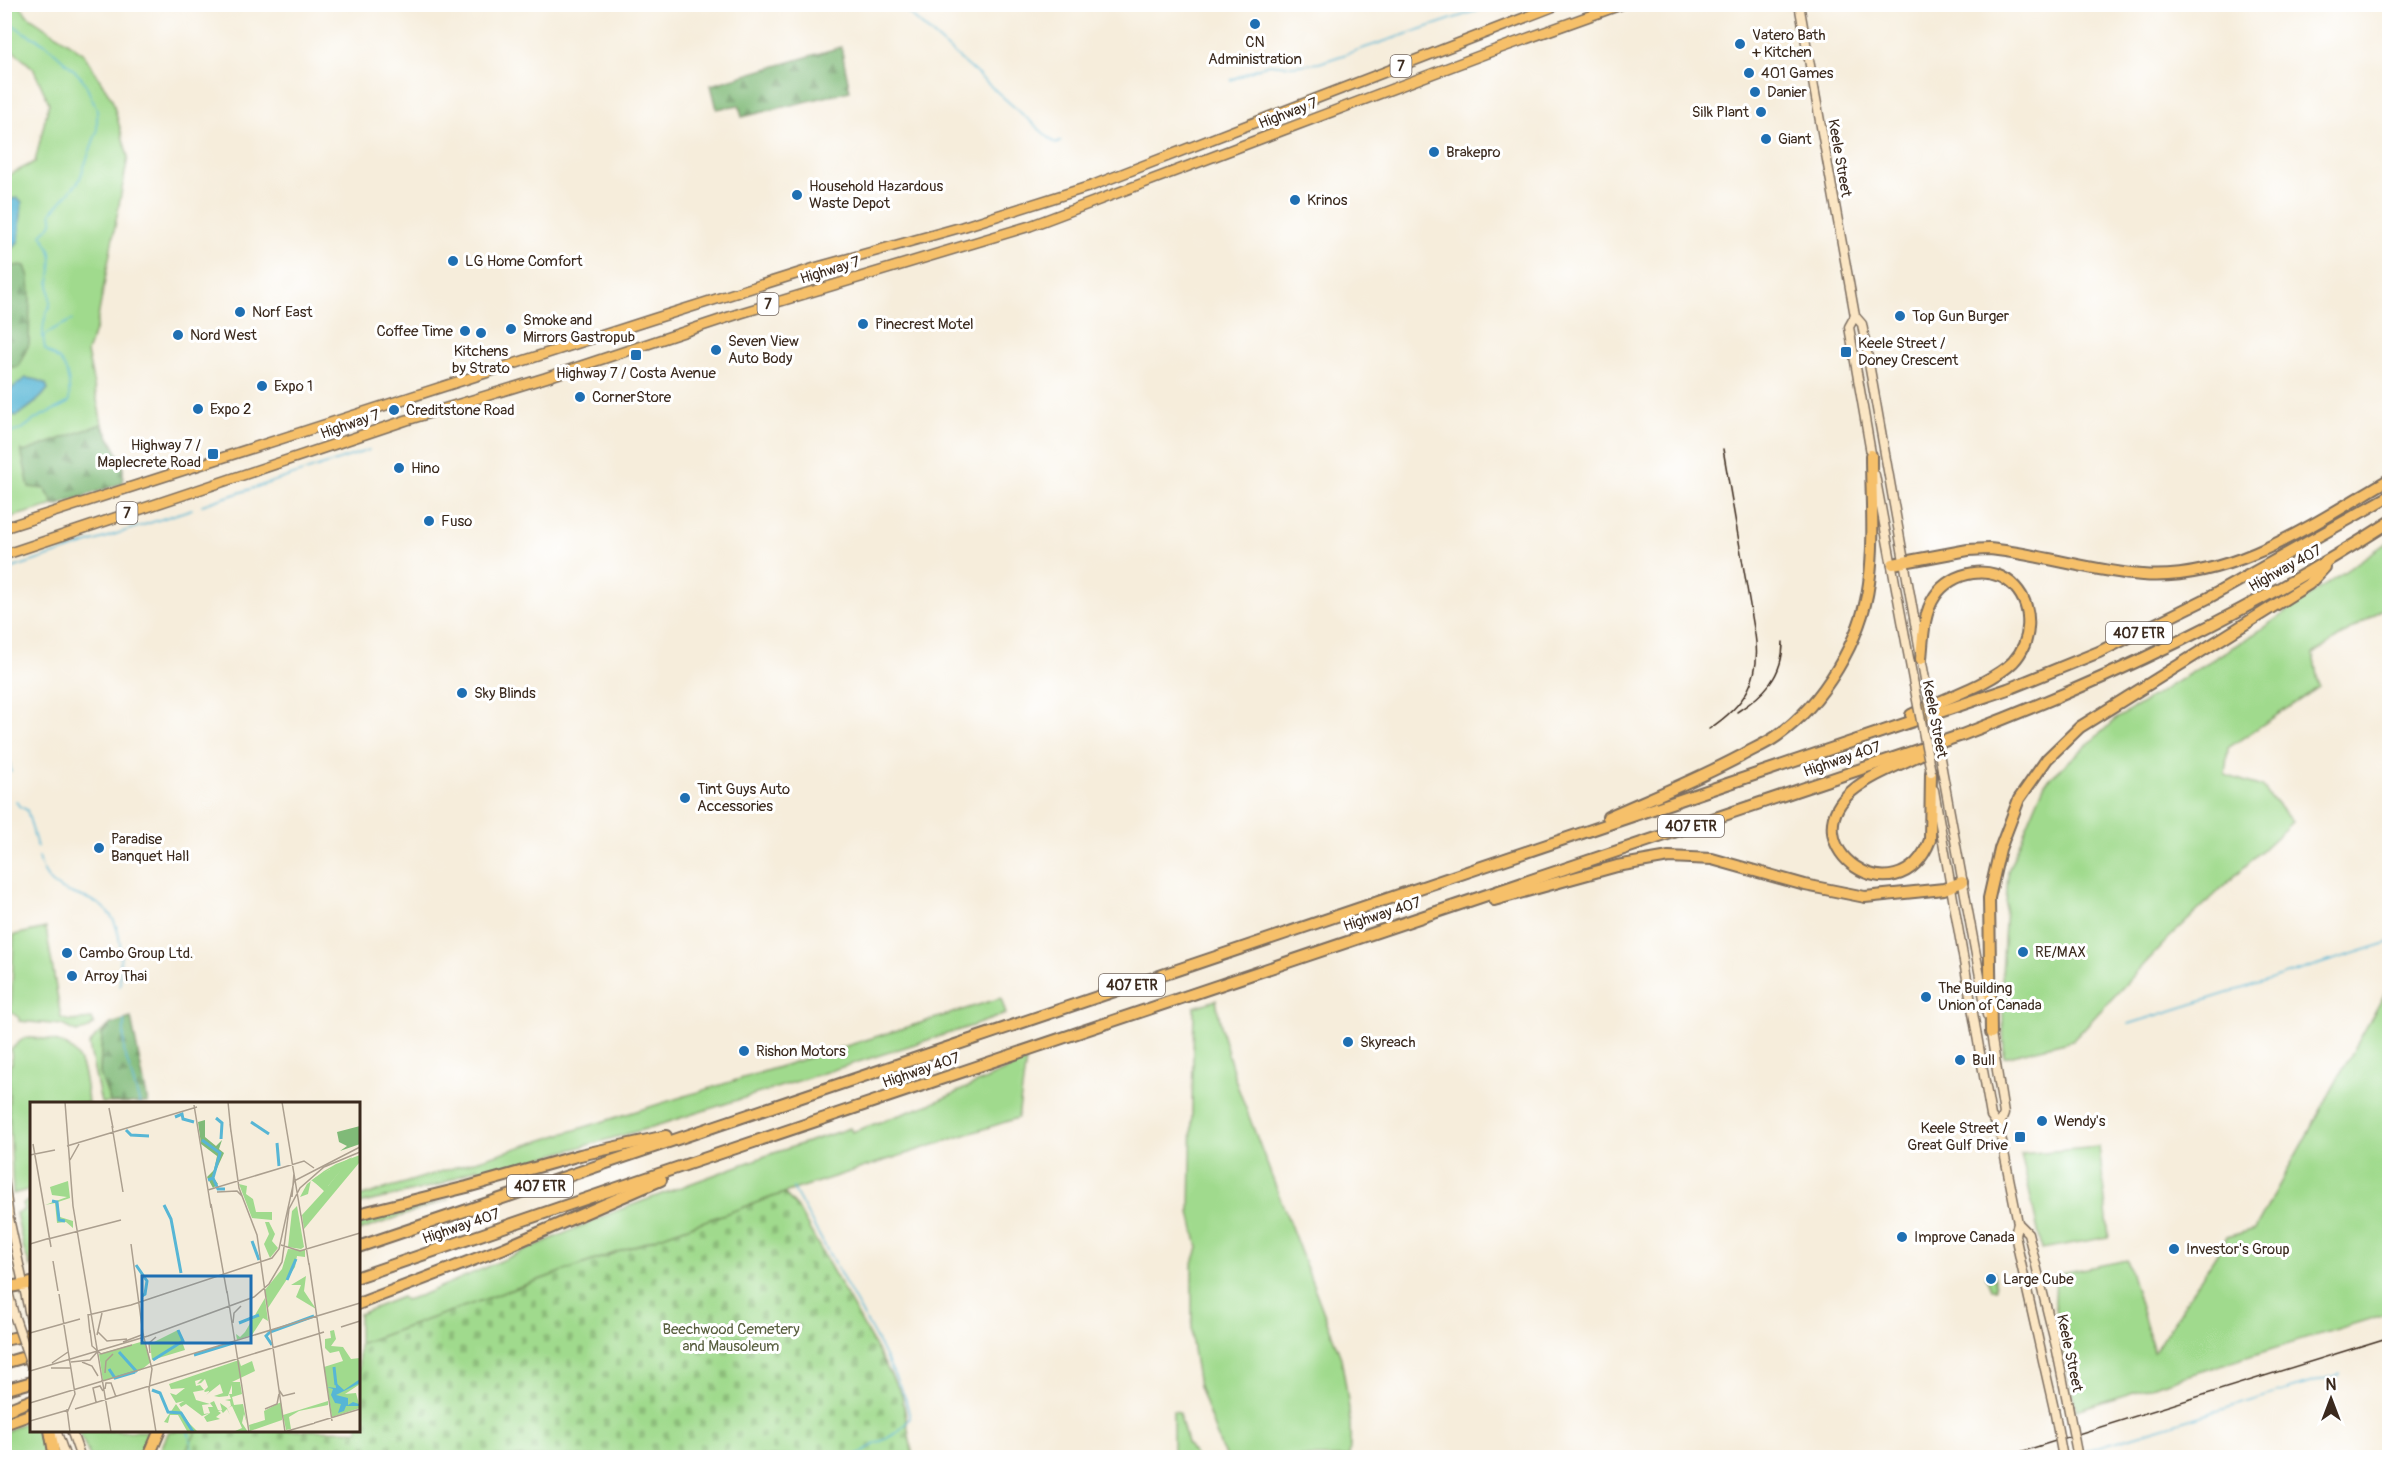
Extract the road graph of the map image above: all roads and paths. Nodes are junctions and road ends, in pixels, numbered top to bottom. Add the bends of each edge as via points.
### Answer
1 (1560, 4) edge
2 (1623, 4) edge
3 (1798, 4) edge
4 (1855, 316) junction
5 (1871, 455) junction
6 (2390, 478) edge
7 (2390, 496) edge
8 (2390, 522) edge
9 (4, 528) edge
10 (4, 555) edge
11 (2330, 561) junction
12 (1904, 562) junction
13 (1893, 564) junction
14 (1921, 658) junction
15 (1872, 735) junction
16 (1962, 735) junction
17 (1936, 770) junction
18 (1549, 843) junction
19 (1957, 884) junction
20 (1420, 917) junction
21 (4, 982) edge
22 (4, 997) edge
23 (1991, 1033) junction
24 (722, 1124) junction
25 (1999, 1127) junction
26 (709, 1158) junction
27 (5, 1183) edge
28 (360, 1214) edge
29 (2018, 1223) junction
30 (360, 1246) edge
31 (4, 1276) edge
32 (360, 1276) edge
33 (26, 1284) edge
34 (6, 1288) edge
35 (360, 1301) edge
36 (30, 1320) edge
37 (30, 1334) edge
38 (4, 1340) edge
39 (30, 1356) edge
40 (30, 1362) edge
41 (4, 1363) edge
42 (30, 1383) edge
43 (4, 1390) edge
44 (30, 1401) edge
45 (4, 1411) edge
46 (30, 1415) edge
47 (4, 1424) edge
48 (50, 1432) edge
49 (56, 1432) edge
50 (71, 1432) edge
51 (160, 1432) edge
52 (55, 1458) edge
53 (66, 1458) edge
54 (81, 1458) edge
55 (148, 1458) edge
56 (2063, 1458) edge
57 (2079, 1458) edge

1 - 9 main road, Highway 7 / 7 via 1091,186 650,320
2 - 10 main road, Highway 7 / 7 via 1030,226 406,420
3 - 4 main road, Keele Street
4 - 5 main road, Keele Street via 1848,327
4 - 12 main road, Keele Street via 1862,324
5 - 13 main road, Keele Street
5 - 18 highway via 1869,585 1858,626 1837,671 1813,702 1778,736
6 - 12 highway via 2290,535 2213,568 2134,574 1989,549
7 - 15 highway, Highway 407 / 407 ETR via 2247,578 2108,648
8 - 11 highway, Highway 407 / 407 ETR
11 - 16 highway, Highway 407 / 407 ETR via 2158,653
11 - 23 highway via 2310,584 2134,691 2080,727 2047,759 2019,799 2000,849 1989,898
12 - 13 highway
12 - 14 main road, Keele Street
13 - 17 main road, Keele Street, bridge via 1914,686
14 - 15 highway via 1928,612 1945,584 1962,575 1981,572 2015,586 2025,604 2029,624 2026,640 2011,663 1977,684
14 - 17 main road, Keele Street, bridge
15 - 18 highway, Highway 407 / 407 ETR
16 - 17 highway via 1852,791 1834,819 1834,838 1843,857 1877,877 1896,876 1916,864 1930,840
16 - 20 highway, Highway 407 / 407 ETR
17 - 19 main road, Keele Street
18 - 24 highway, Highway 407 / 407 ETR
19 - 20 highway via 1917,893 1865,897 1712,859 1669,857 1617,866
19 - 23 main road, Keele Street
19 - 25 main road, Keele Street via 1991,1116
20 - 26 highway, Highway 407 / 407 ETR
21 - 22 main road
23 - 25 main road, Keele Street via 2004,1114
24 - 28 highway via 580,1155
24 - 30 highway, Highway 407 / 407 ETR
25 - 29 main road, Keele Street
26 - 32 highway, Highway 407 / 407 ETR
26 - 35 highway via 504,1248
27 - 33 main road via 9,1218
29 - 56 main road, Keele Street, bridge via 2015,1235
29 - 57 main road, Keele Street, bridge via 2028,1233
31 - 34 main road
33 - 34 highway
33 - 36 main road
34 - 40 main road, bridge
37 - 38 highway
39 - 41 highway
42 - 43 highway
44 - 45 highway
46 - 47 highway
48 - 52 highway
49 - 53 main road
50 - 54 main road
51 - 55 highway

